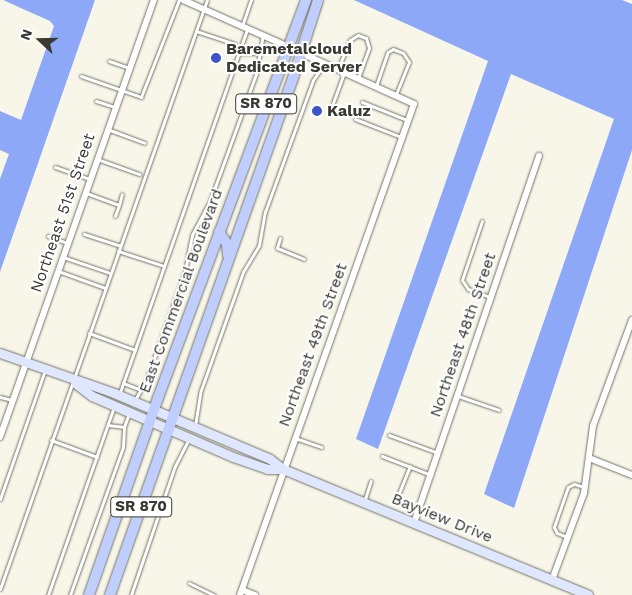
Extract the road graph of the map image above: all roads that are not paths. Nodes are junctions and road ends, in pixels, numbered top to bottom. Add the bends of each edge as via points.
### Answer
1 (181, 0) edge
2 (207, 0) edge
3 (251, 0) edge
4 (306, 0) edge
5 (318, 0) edge
6 (152, 1) edge
7 (204, 9) junction
8 (245, 27) junction
9 (196, 30) junction
10 (263, 36) junction
11 (235, 44) dead end
12 (287, 46) junction
13 (239, 53) junction
14 (258, 53) junction
15 (301, 53) junction
16 (109, 61) dead end
17 (324, 64) junction
18 (129, 68) junction
19 (341, 71) junction
20 (81, 76) dead end
21 (294, 78) junction
22 (358, 78) junction
23 (376, 86) junction
24 (120, 90) junction
25 (396, 96) junction
26 (96, 101) dead end
27 (362, 102) dead end
28 (333, 103) dead end
29 (115, 107) junction
30 (355, 119) dead end
31 (408, 120) junction
32 (107, 129) junction
33 (402, 137) junction
34 (146, 142) dead end
35 (539, 156) dead end
36 (97, 159) junction
37 (56, 167) dead end
38 (139, 174) dead end
39 (90, 179) junction
40 (85, 193) junction
41 (122, 194) dead end
42 (119, 205) junction
43 (225, 214) junction
44 (115, 216) dead end
45 (482, 221) dead end
46 (219, 232) junction
47 (84, 234) dead end
48 (48, 236) dead end
49 (236, 236) junction
50 (280, 238) dead end
51 (67, 243) junction
52 (120, 246) junction
53 (118, 251) junction
54 (62, 257) junction
55 (228, 259) junction
56 (304, 259) dead end
57 (164, 266) junction
58 (57, 270) junction
59 (110, 273) junction
60 (105, 288) junction
61 (491, 298) junction
62 (632, 320) edge
63 (89, 333) junction
64 (135, 350) junction
65 (0, 353) edge
66 (25, 363) junction
67 (45, 370) junction
68 (72, 381) junction
69 (123, 383) junction
70 (139, 389) junction
71 (119, 395) junction
72 (457, 396) junction
73 (0, 397) edge
74 (13, 400) junction
75 (134, 402) junction
76 (115, 405) junction
77 (499, 410) dead end
78 (130, 411) junction
79 (152, 415) junction
80 (171, 424) junction
81 (108, 425) junction
82 (124, 427) junction
83 (194, 428) junction
84 (389, 435) dead end
85 (0, 437) edge
86 (295, 437) junction
87 (190, 438) junction
88 (51, 440) junction
89 (321, 447) dead end
90 (438, 453) junction
91 (382, 456) dead end
92 (97, 457) junction
93 (589, 458) junction
94 (410, 466) junction
95 (284, 469) junction
96 (431, 474) junction
97 (632, 474) edge
98 (372, 480) dead end
99 (585, 487) junction
100 (400, 493) dead end
101 (0, 499) edge
102 (364, 502) junction
103 (414, 523) junction
104 (568, 538) junction
105 (552, 580) junction
106 (189, 584) dead end
107 (0, 589) edge
108 (241, 592) edge
109 (48, 595) edge
110 (70, 595) edge
111 (89, 595) edge
112 (110, 595) edge
113 (131, 595) edge
114 (214, 595) edge
115 (255, 595) edge
116 (588, 595) edge

1 - 7 street
1 - 24 lane via 144,93 141,97
2 - 7 lane
3 - 8 lane
4 - 12 main road, East Commercial Boulevard / SR 870
5 - 15 main road, East Commercial Boulevard / SR 870
6 - 18 street, Northeast 51st Street
7 - 8 street
7 - 9 lane
8 - 10 street
8 - 13 lane
9 - 11 lane
9 - 52 lane
10 - 12 street
10 - 14 lane
12 - 21 main road via 291,52
12 - 43 main road, East Commercial Boulevard / SR 870
13 - 14 lane via 250,50
13 - 57 lane
14 - 70 lane via 256,74 210,201 192,235 185,271 147,378
15 - 17 street
15 - 21 main road, East Commercial Boulevard / SR 870
16 - 18 lane
17 - 19 street
17 - 83 lane via 313,80 268,204 259,245 243,272 201,390
18 - 24 street, Northeast 51st Street
19 - 22 street
19 - 22 lane via 352,38 358,35 366,38 369,48
19 - 28 lane
20 - 24 lane
21 - 49 main road, East Commercial Boulevard / SR 870
22 - 23 street
23 - 25 street
23 - 25 lane via 388,52 393,49 403,52 409,62
24 - 29 street, Northeast 51st Street
25 - 31 street, Northeast 49th Street via 414,104
26 - 29 lane
27 - 31 lane
29 - 32 street, Northeast 51st Street
30 - 33 lane
31 - 33 street, Northeast 49th Street
32 - 34 lane
32 - 36 street, Northeast 51st Street
33 - 86 street, Northeast 49th Street
35 - 61 street, Northeast 48th Street
36 - 38 lane
36 - 39 street, Northeast 51st Street
37 - 39 lane
39 - 40 street, Northeast 51st Street
40 - 42 lane
40 - 51 street, Northeast 51st Street
41 - 42 lane
42 - 44 lane
43 - 46 main road, East Commercial Boulevard / SR 870
43 - 49 main road
45 - 61 lane via 462,280 468,289
46 - 55 main road via 227,244
46 - 79 main road, East Commercial Boulevard / SR 870
47 - 52 lane
48 - 51 lane
49 - 55 main road, East Commercial Boulevard / SR 870
50 - 56 lane via 278,248
51 - 54 street, Northeast 51st Street
52 - 53 lane
53 - 57 lane
53 - 59 lane
54 - 58 street, Northeast 51st Street
54 - 59 lane
55 - 80 main road, East Commercial Boulevard / SR 870
57 - 64 lane
58 - 60 lane
58 - 66 street, Northeast 51st Street
59 - 60 lane
60 - 63 lane
61 - 72 street, Northeast 48th Street
62 - 93 street via 593,426
63 - 64 lane
63 - 68 lane
64 - 69 lane
65 - 66 street, Bayview Drive
66 - 67 street, Bayview Drive
66 - 74 street, Northeast 51st Street
67 - 68 street, Bayview Drive
67 - 101 lane
68 - 71 street, Bayview Drive
68 - 76 street, Bayview Drive via 92,396
68 - 88 lane
69 - 70 lane
69 - 71 lane
70 - 75 lane
71 - 75 street, Bayview Drive
72 - 77 lane
72 - 90 street, Northeast 48th Street
73 - 74 lane
74 - 85 street, Northeast 51st Street
75 - 79 street, Bayview Drive
76 - 78 street, Bayview Drive
76 - 81 lane
78 - 79 street, Bayview Drive
78 - 82 lane
79 - 80 street, Bayview Drive
79 - 111 main road, East Commercial Boulevard / SR 870
80 - 83 street, Bayview Drive
80 - 87 street, Bayview Drive
80 - 112 main road, East Commercial Boulevard / SR 870
81 - 82 lane
81 - 92 lane
82 - 110 lane via 123,447
83 - 95 street, Bayview Drive via 270,459
84 - 90 lane
86 - 89 lane
86 - 95 street, Northeast 49th Street
87 - 95 street, Bayview Drive via 267,469
87 - 113 lane via 174,466
88 - 92 lane
88 - 107 lane
90 - 96 street, Northeast 48th Street
91 - 94 lane
92 - 109 lane
93 - 97 street
93 - 99 street
94 - 96 lane
94 - 100 lane
95 - 102 street, Bayview Drive
95 - 108 street, Northeast 49th Street
96 - 103 street, Northeast 48th Street
98 - 102 lane
99 - 104 street
99 - 104 lane via 574,484 568,487 554,527 556,533
102 - 103 street, Bayview Drive
103 - 105 street, Bayview Drive
104 - 105 street
105 - 116 street, Bayview Drive
106 - 114 lane
108 - 115 street

